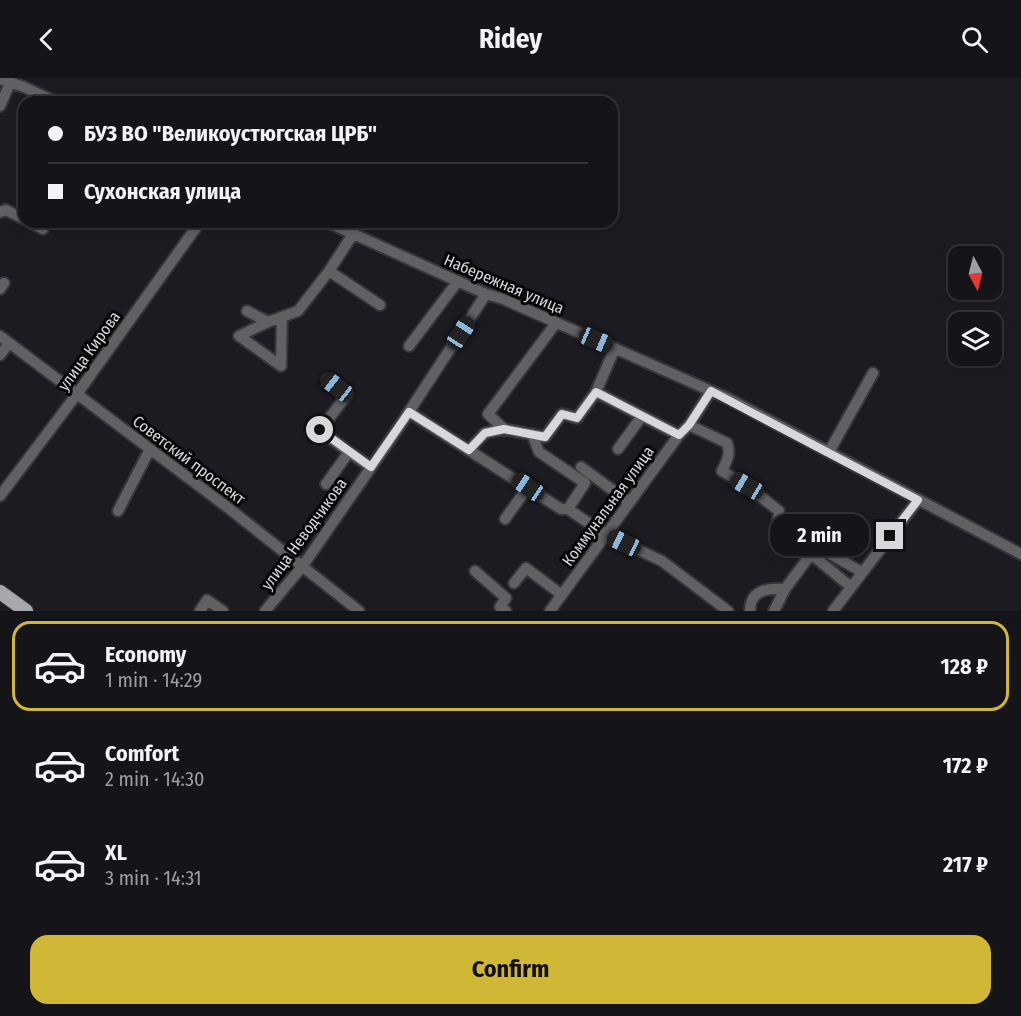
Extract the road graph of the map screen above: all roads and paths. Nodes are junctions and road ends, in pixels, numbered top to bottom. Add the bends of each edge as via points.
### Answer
1 (5, 81) edge
2 (43, 96) edge
3 (0, 106) edge
4 (0, 212) edge
5 (18, 216) edge
6 (196, 228) edge
7 (340, 228) edge
8 (353, 234) junction
9 (329, 271) junction
10 (458, 280) junction
11 (486, 294) junction
12 (380, 305) dead end
13 (247, 311) dead end
14 (282, 317) junction
15 (268, 322) junction
16 (556, 322) junction
17 (0, 336) edge
18 (9, 343) junction
19 (409, 346) dead end
20 (615, 348) junction
21 (0, 355) edge
22 (873, 373) dead end
23 (327, 379) dead end
24 (711, 391) junction
25 (596, 392) junction
26 (77, 394) junction
27 (409, 412) junction
28 (642, 416) junction
29 (689, 425) junction
30 (504, 429) junction
31 (532, 434) junction
32 (679, 435) junction
33 (150, 449) junction
34 (618, 449) dead end
35 (469, 450) junction
36 (349, 452) junction
37 (829, 452) junction
38 (581, 466) dead end
39 (371, 467) junction
40 (326, 484) dead end
41 (528, 487) junction
42 (0, 496) edge
43 (918, 500) junction
44 (629, 502) junction
45 (568, 509) junction
46 (118, 511) dead end
47 (505, 519) dead end
48 (806, 526) dead end
49 (605, 534) junction
50 (811, 554) junction
51 (1021, 554) edge
52 (302, 567) junction
53 (475, 571) dead end
54 (862, 572) junction
55 (514, 583) dead end
56 (851, 587) junction
57 (784, 589) junction
58 (0, 592) edge
59 (562, 595) junction
60 (26, 611) edge
61 (200, 611) edge
62 (223, 611) edge
63 (265, 611) edge
64 (359, 611) edge
65 (506, 611) edge
66 (550, 611) edge
67 (728, 611) edge
68 (750, 611) edge
69 (774, 611) edge
70 (833, 611) edge

1 - 2 street
1 - 3 street
4 - 5 street via 6,210
6 - 26 street, улица Кирова
7 - 8 street, Набережная улица
8 - 9 street
8 - 10 street, Набережная улица
9 - 12 street
9 - 14 street via 298,311
10 - 11 street, Набережная улица
10 - 19 street
11 - 16 street, Набережная улица
11 - 27 street, улица Неводчикова
13 - 15 street
14 - 15 street
14 - 15 street via 282,366 239,336
16 - 20 street, Набережная улица
16 - 30 street via 488,414
17 - 18 street, Советский проспект
18 - 21 street
18 - 26 street, Советский проспект
20 - 24 street, Набережная улица
20 - 25 street
22 - 37 street
23 - 36 street via 347,395 320,430
24 - 29 street, Коммунальная улица
24 - 37 street, Набережная улица
25 - 28 street
25 - 31 street via 577,418 562,414 545,437
26 - 33 street, Советский проспект
26 - 42 street, улица Кирова
27 - 35 street
27 - 39 street, улица Неводчикова
28 - 32 street
28 - 34 street
29 - 32 street, Коммунальная улица
29 - 50 street via 726,443 729,457 722,471 779,511 777,530
30 - 31 street
30 - 35 street via 485,433
31 - 45 street via 539,452 585,483
32 - 44 street, Коммунальная улица
33 - 46 street
33 - 52 street, Советский проспект
35 - 41 street
36 - 39 street
36 - 40 street
37 - 43 street, Набережная улица
38 - 44 street
39 - 52 street, улица Неводчикова
41 - 45 street via 561,509
41 - 47 street
43 - 51 street, Набережная улица
43 - 54 street
44 - 49 street, Коммунальная улица
45 - 49 street
48 - 54 street via 800,537
49 - 59 street, Коммунальная улица
49 - 67 street via 662,561
50 - 56 street
50 - 57 street
52 - 63 street, улица Неводчикова
52 - 64 street, Советский проспект
53 - 65 street via 506,598 500,607
54 - 56 street
55 - 59 street via 526,568
56 - 70 street
57 - 68 street via 772,588 754,595
57 - 69 street
58 - 60 main road
59 - 66 street, Коммунальная улица
61 - 62 street via 207,600

